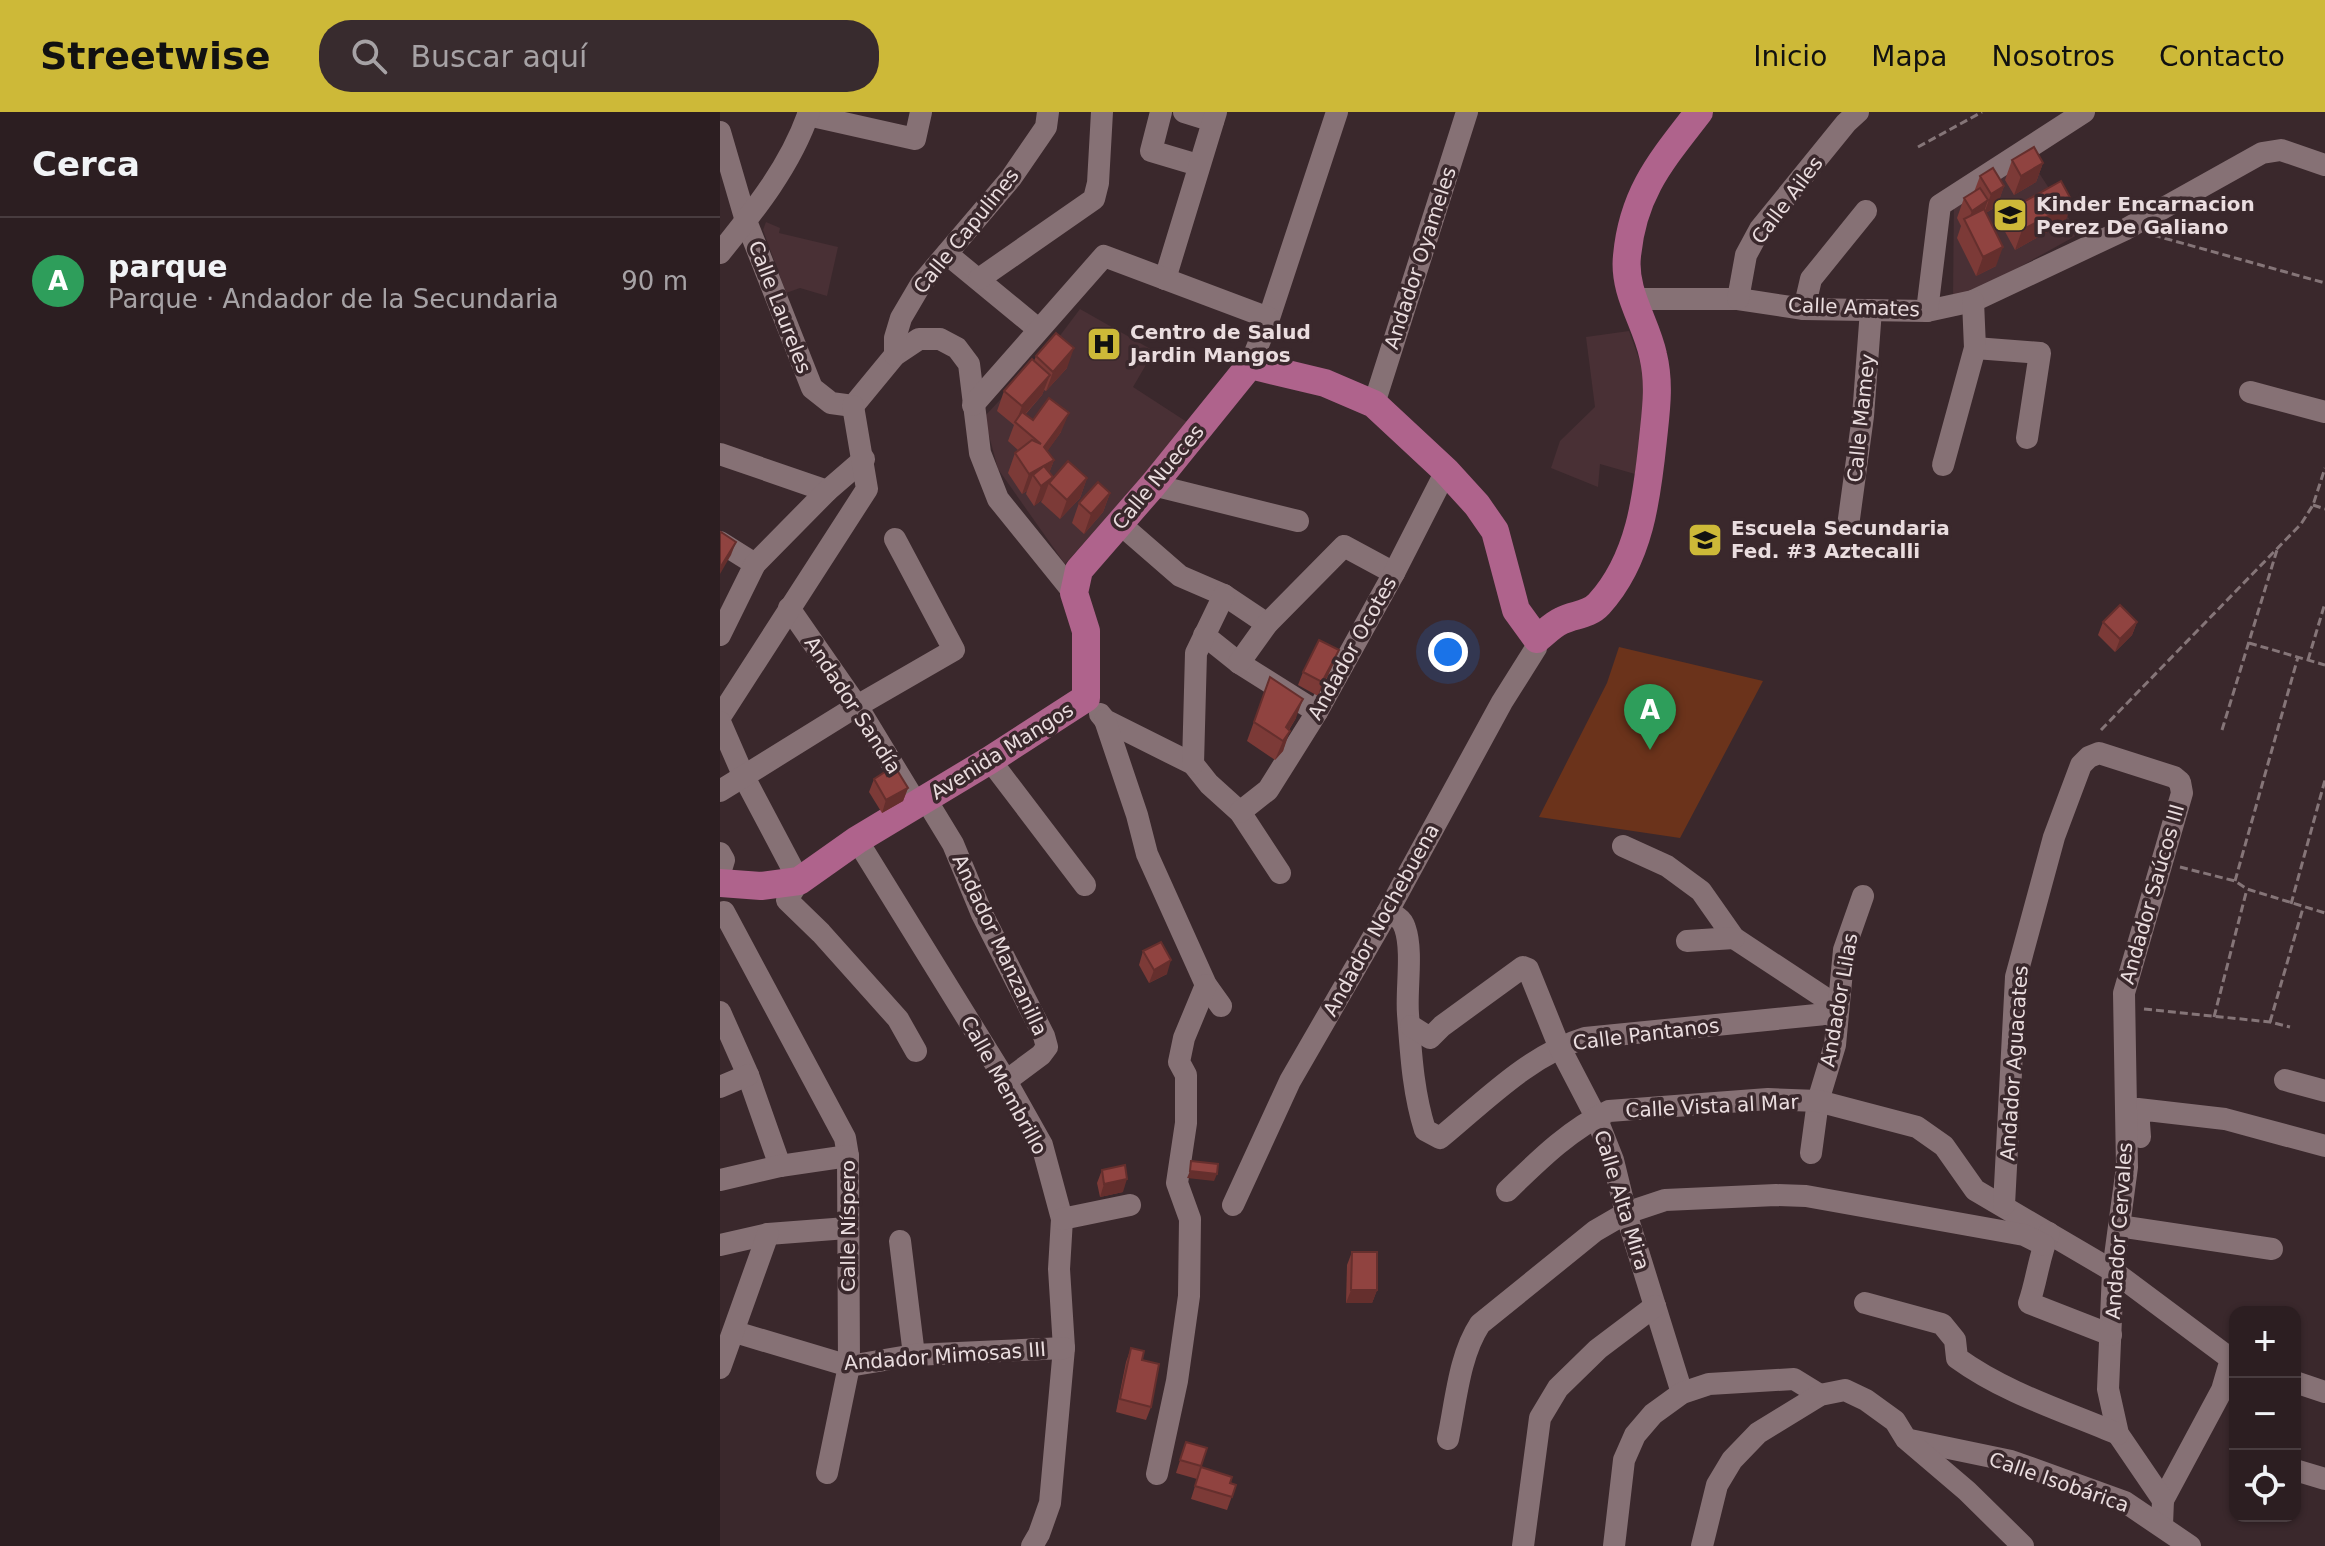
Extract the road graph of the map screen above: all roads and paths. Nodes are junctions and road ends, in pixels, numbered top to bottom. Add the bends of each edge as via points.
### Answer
1 (921, 112) edge
2 (1048, 112) edge
3 (1102, 112) edge
4 (1161, 112) edge
5 (1184, 112) edge
6 (1337, 112) edge
7 (1467, 112) edge
8 (1699, 112) edge
9 (1858, 112) edge
10 (1982, 112) edge
11 (2084, 112) edge
12 (809, 114) edge
13 (1214, 116) edge
14 (720, 132) edge
15 (1918, 147) dead end
16 (1198, 165) junction
17 (2325, 165) edge
18 (1866, 211) dead end
19 (746, 221) junction
20 (2126, 229) junction
21 (720, 253) edge
22 (947, 254) junction
23 (979, 279) junction
24 (1165, 279) junction
25 (2325, 283) edge
26 (1632, 299) junction
27 (1738, 299) junction
28 (1973, 301) junction
29 (1804, 309) junction
30 (1871, 310) junction
31 (1927, 311) junction
32 (1269, 318) junction
33 (1038, 329) junction
34 (1975, 348) junction
35 (895, 355) junction
36 (1250, 365) junction
37 (2250, 392) dead end
38 (1374, 404) junction
39 (973, 405) junction
40 (853, 406) junction
41 (2325, 412) edge
42 (2027, 438) dead end
43 (720, 454) edge
44 (864, 459) junction
45 (1943, 465) dead end
46 (2325, 468) edge
47 (1446, 471) junction
48 (1153, 485) junction
49 (827, 491) junction
50 (2313, 505) junction
51 (2325, 509) edge
52 (1298, 521) dead end
53 (1119, 523) junction
54 (1848, 526) dead end
55 (895, 539) dead end
56 (720, 542) edge
57 (2278, 546) junction
58 (755, 564) junction
59 (1394, 573) junction
60 (1074, 593) junction
61 (1224, 595) junction
62 (2325, 603) edge
63 (789, 608) junction
64 (1267, 624) junction
65 (721, 632) edge
66 (1204, 635) junction
67 (1537, 639) junction
68 (2249, 643) junction
69 (2298, 657) junction
70 (2308, 660) junction
71 (1239, 663) junction
72 (2325, 665) edge
73 (1086, 698) junction
74 (857, 706) junction
75 (1317, 712) junction
76 (720, 719) edge
77 (1105, 720) junction
78 (2101, 730) dead end
79 (2222, 730) dead end
80 (2089, 757) joint
81 (990, 760) junction
82 (1193, 764) junction
83 (744, 777) junction
84 (2325, 780) edge
85 (720, 791) edge
86 (921, 801) junction
87 (1240, 812) junction
88 (857, 840) junction
89 (1623, 846) dead end
90 (720, 853) edge
91 (2163, 863) junction
92 (720, 873) edge
93 (1280, 873) dead end
94 (799, 881) junction
95 (2235, 881) junction
96 (720, 883) edge
97 (1085, 885) dead end
98 (2247, 889) junction
99 (1863, 896) dead end
100 (2291, 904) junction
101 (2303, 908) junction
102 (721, 911) edge
103 (1387, 913) junction
104 (2325, 913) edge
105 (1734, 938) junction
106 (1687, 941) dead end
107 (1206, 985) junction
108 (1221, 1006) dead end
109 (2124, 1007) junction
110 (1837, 1009) junction
111 (720, 1012) edge
112 (2214, 1017) junction
113 (2270, 1022) junction
114 (1411, 1026) junction
115 (2290, 1027) dead end
116 (1559, 1046) junction
117 (916, 1051) dead end
118 (748, 1075) junction
119 (2285, 1080) dead end
120 (1006, 1081) junction
121 (720, 1087) edge
122 (2325, 1091) edge
123 (1818, 1101) junction
124 (1596, 1117) junction
125 (2325, 1146) edge
126 (1811, 1153) dead end
127 (848, 1156) junction
128 (780, 1166) junction
129 (2127, 1167) junction
130 (720, 1180) edge
131 (1507, 1191) dead end
132 (1130, 1205) dead end
133 (1233, 1205) dead end
134 (2004, 1205) junction
135 (1626, 1213) junction
136 (1062, 1219) junction
137 (2119, 1226) junction
138 (847, 1228) junction
139 (768, 1234) junction
140 (2046, 1239) junction
141 (900, 1241) dead end
142 (720, 1245) edge
143 (2272, 1249) dead end
144 (2113, 1271) junction
145 (1865, 1303) dead end
146 (1655, 1306) junction
147 (2111, 1335) junction
148 (728, 1338) edge
149 (1064, 1348) junction
150 (914, 1355) junction
151 (849, 1366) junction
152 (720, 1368) edge
153 (2301, 1384) edge
154 (2222, 1390) junction
155 (2325, 1392) edge
156 (1682, 1393) junction
157 (1820, 1395) junction
158 (2229, 1401) edge
159 (2118, 1434) junction
160 (1448, 1439) dead end
161 (1906, 1439) junction
162 (2301, 1472) edge
163 (827, 1473) dead end
164 (1157, 1474) dead end
165 (2325, 1479) edge
166 (2163, 1500) junction
167 (2162, 1525) junction
168 (2013, 1543) edge
169 (1032, 1546) edge
170 (1523, 1546) edge
171 (1614, 1546) edge
172 (1702, 1546) edge
173 (2190, 1546) edge

1 - 12 street via 915,139
2 - 22 street, Calle Capulines via 1046,127 1011,178
3 - 23 street via 1094,199
4 - 16 street via 1151,151
5 - 13 street
6 - 32 street
7 - 38 street, Andador Oyameles
8 - 26 main road via 1653,171 1635,214 1626,259
9 - 27 street, Calle Ailes via 1760,229 1746,255
10 - 15 path
11 - 31 street via 1940,205
12 - 19 street via 788,161
13 - 16 street
14 - 19 street, Calle Laureles
16 - 24 street
17 - 20 street, Calle Amates via 2281,150 2262,153
18 - 29 street via 1811,279
19 - 21 street
19 - 40 street, Calle Laureles via 812,388 831,403
20 - 25 path
20 - 28 street, Calle Amates
22 - 23 street
22 - 35 street, Calle Capulines via 901,318
23 - 33 street
24 - 32 street
24 - 33 street via 1104,256
26 - 27 street, Calle Amates
26 - 67 main road via 1653,352 1659,386 1647,499 1634,545 1597,606 1561,620
27 - 29 street, Calle Amates
28 - 31 street, Calle Amates
28 - 34 street
29 - 30 street, Calle Amates
30 - 31 street, Calle Amates
30 - 54 street, Calle Mamey
32 - 36 street
33 - 39 street
34 - 42 street via 2040,353
34 - 45 street
35 - 39 street via 919,339 940,339 957,348 969,364
35 - 40 street
36 - 38 main road via 1325,383
36 - 48 main road, Calle Nueces
37 - 41 street
38 - 47 main road
39 - 60 street, Avenida Mangos via 980,453 998,499
40 - 44 street
43 - 49 street
44 - 49 street
44 - 63 street via 867,489
46 - 50 path
47 - 59 street, Andador Ocotes
47 - 67 main road via 1495,531 1516,610
48 - 52 street
48 - 53 main road, Calle Nueces
49 - 58 street
50 - 51 path
50 - 57 path
53 - 60 main road, Calle Nueces via 1079,570
53 - 61 street via 1180,576
55 - 74 street via 954,650
56 - 58 street
57 - 68 path
57 - 78 path
58 - 65 street
59 - 64 street via 1344,546
59 - 75 street, Andador Ocotes
60 - 73 main road, Avenida Mangos via 1086,631
61 - 64 street
61 - 66 street
62 - 70 path
63 - 74 street, Andador Sandía
63 - 76 street
64 - 71 street
66 - 71 street
66 - 82 street via 1196,653
67 - 103 street, Andador Nochebuena
68 - 69 path
68 - 79 path
69 - 70 path
69 - 95 path
70 - 72 path
71 - 75 street
73 - 77 street
73 - 81 main road, Avenida Mangos
74 - 83 street
74 - 86 street, Andador Sandía
75 - 87 street, Andador Ocotes via 1268,790
76 - 83 street
77 - 82 street
77 - 107 street via 1147,854
80 - 91 street, Andador Saúcos III via 2099,753 2180,782 2182,793
80 - 134 street, Andador Aguacates via 2081,765 2054,837 2016,977
81 - 86 main road, Avenida Mangos
81 - 97 street
82 - 87 street
83 - 85 street
83 - 94 street
84 - 100 path
86 - 88 main road, Avenida Mangos
86 - 120 street, Andador Manzanilla via 953,844 1044,1036 1047,1047 1041,1055
87 - 93 street
88 - 94 main road, Avenida Mangos
88 - 120 street, Calle Membrillo
89 - 105 street via 1667,866 1701,891
90 - 92 street
91 - 95 path
91 - 109 street, Andador Saúcos III
94 - 96 main road, Avenida Mangos via 761,886
94 - 117 street via 787,900 898,1019
95 - 98 path
98 - 100 path
98 - 112 path
99 - 110 street, Andador Lilas via 1844,950
100 - 101 path
101 - 104 path
101 - 113 path
102 - 127 street, Calle Níspero via 845,1138
103 - 114 street via 1399,917 1405,928
103 - 133 street, Andador Nochebuena via 1290,1081
105 - 106 street
105 - 110 street
107 - 108 street
107 - 164 street via 1179,1062 1186,1075 1186,1123 1177,1183 1190,1219 1189,1296
109 - 112 path
109 - 129 street, Andador Cervales
110 - 116 street, Calle Pantanos via 1585,1038
110 - 123 street, Andador Lilas via 1835,1045
111 - 118 street
112 - 113 path
113 - 115 path
114 - 116 street, Calle Alta Mira via 1430,1038 1523,967
114 - 116 street, Calle Pantanos via 1415,1098 1425,1130 1440,1138
116 - 124 street, Calle Alta Mira
118 - 121 street
118 - 128 street
119 - 122 street
120 - 136 street, Calle Membrillo via 1042,1145
123 - 124 street, Calle Vista al Mar via 1768,1099 1609,1111
123 - 126 street, Andador Lilas
123 - 134 street, Calle Vista al Mar via 1917,1127 1944,1146 1975,1190
124 - 131 street, Calle Vista al Mar via 1547,1152
124 - 135 street, Calle Alta Mira
125 - 129 street via 2225,1119 2138,1109 2141,1152
127 - 128 street
127 - 138 street, Calle Níspero
128 - 130 street
129 - 137 street, Andador Cervales
132 - 136 street
134 - 140 street
135 - 140 street via 1665,1200 1806,1196
135 - 146 street, Calle Alta Mira
135 - 160 street via 1595,1231 1480,1324 1466,1355
136 - 149 street, Calle Membrillo
137 - 143 street
137 - 144 street, Andador Cervales
138 - 139 street
138 - 151 street, Calle Níspero
139 - 142 street
139 - 148 street
140 - 144 street
140 - 147 street via 2029,1303
141 - 150 street
144 - 147 street, Andador Cervales
144 - 154 street via 2231,1359
145 - 159 street via 1942,1324 1955,1340 1957,1358 1971,1368
146 - 156 street, Calle Alta Mira
146 - 170 street via 1568,1378 1540,1418
147 - 159 street, Andador Cervales via 2108,1389
148 - 151 street, Andador Mimosas III
148 - 152 street
149 - 150 street, Andador Mimosas III
149 - 169 street, Calle Membrillo via 1050,1503
150 - 151 street, Andador Mimosas III
151 - 163 street, Calle Níspero
153 - 155 street
154 - 158 street
154 - 166 street
156 - 157 street via 1709,1384 1794,1379
156 - 171 street via 1635,1435 1624,1460
157 - 161 street via 1845,1390 1866,1400 1895,1421
157 - 172 street via 1758,1433 1732,1460 1717,1485
159 - 166 street, Andador Cervales
161 - 167 street, Calle Isobárica via 2011,1461 2125,1502
161 - 168 street via 1967,1491
162 - 165 street
166 - 167 street
167 - 173 street

